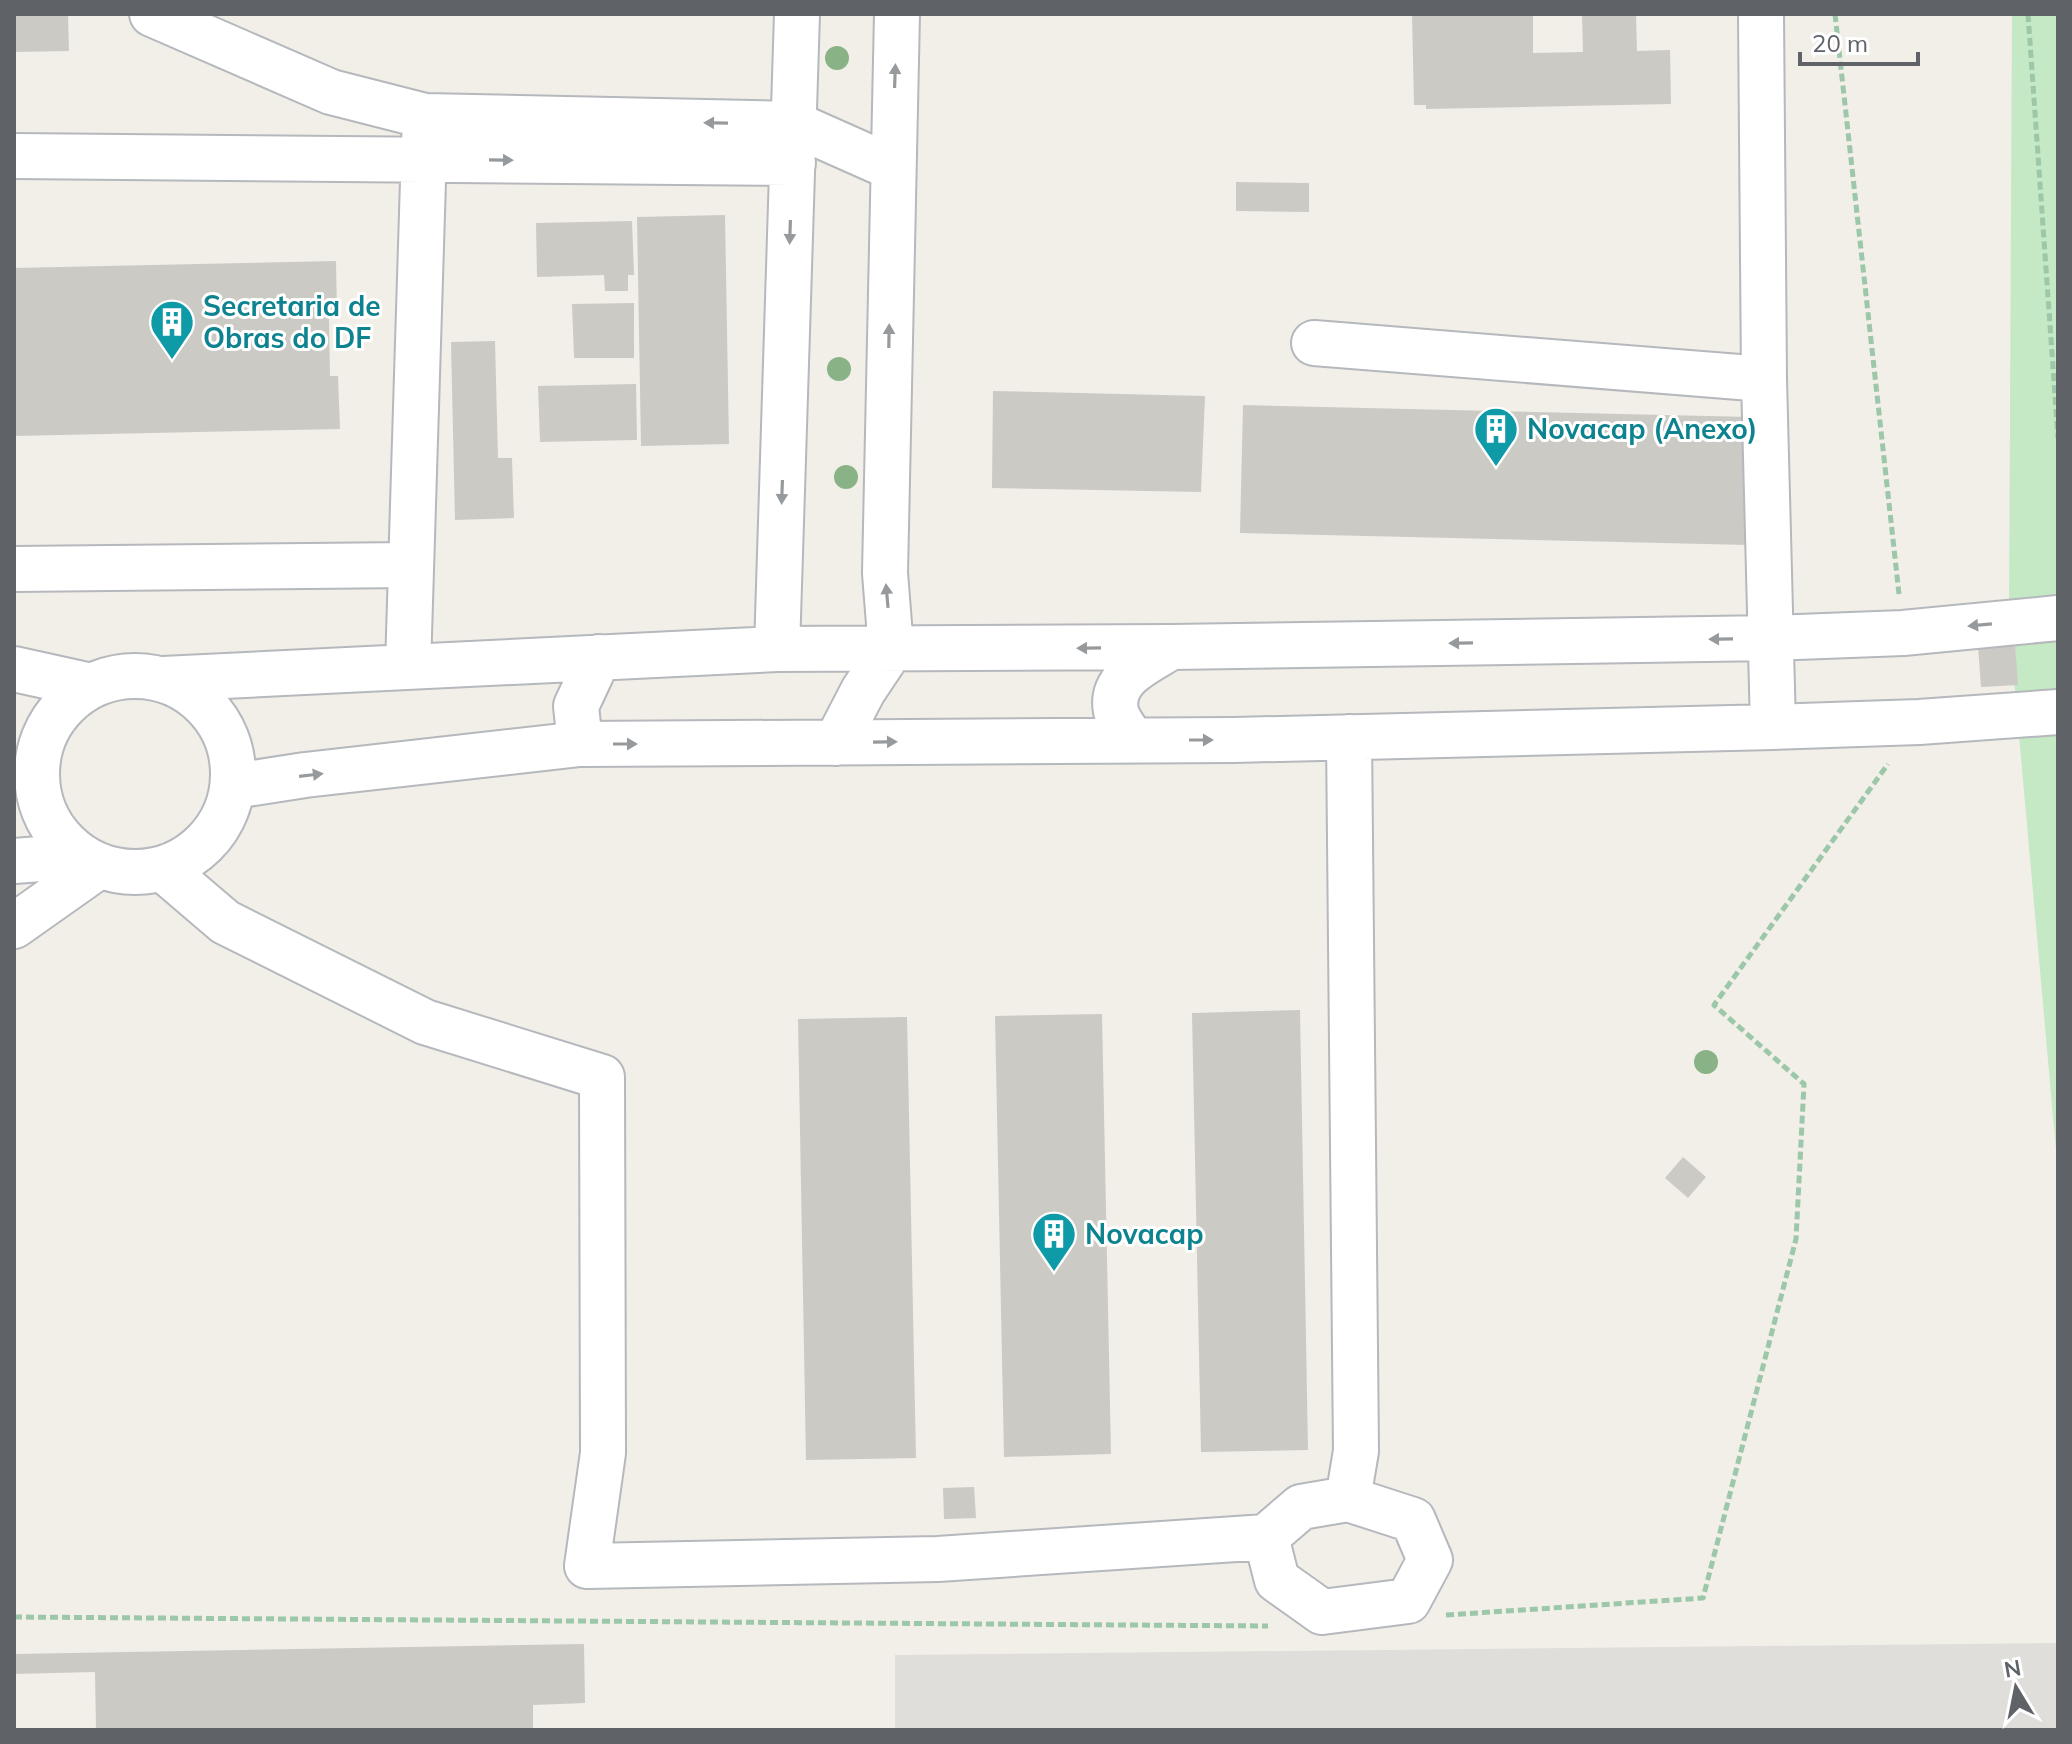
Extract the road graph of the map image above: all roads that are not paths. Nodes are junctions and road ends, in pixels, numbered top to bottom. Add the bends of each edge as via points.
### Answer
1 (152, 14) edge
2 (797, 14) edge
3 (897, 14) edge
4 (1761, 14) edge
5 (425, 116) junction
6 (793, 144) junction
7 (14, 156) edge
8 (423, 159) junction
9 (893, 168) junction
10 (1314, 343) dead end
11 (1764, 379) junction
12 (411, 565) junction
13 (14, 569) edge
14 (2058, 618) edge
15 (1772, 638) junction
16 (1171, 647) junction
17 (777, 649) junction
18 (891, 649) junction
19 (599, 657) junction
20 (408, 667) junction
21 (14, 669) edge
22 (163, 679) junction
23 (91, 686) junction
24 (2058, 712) edge
25 (1773, 727) junction
26 (1349, 737) junction
27 (1132, 740) junction
28 (836, 743) junction
29 (580, 744) junction
30 (234, 786) junction
31 (14, 861) edge
32 (90, 861) junction
33 (163, 869) junction
34 (14, 926) edge
35 (1348, 1499) junction
36 (1266, 1537) junction

1 - 5 lane via 331,92
2 - 6 lane
9 -> 3 lane
4 - 11 lane
6 -> 5 lane
5 - 8 lane
8 -> 6 lane
6 - 9 lane
6 -> 17 lane
7 - 8 lane
8 - 12 lane
18 -> 9 lane via 885,573
10 - 11 lane
11 - 15 lane
12 - 13 lane
12 - 20 lane
14 -> 15 lane via 1903,633
15 -> 16 lane
15 - 25 lane
16 -> 18 lane
16 - 27 lane via 1126,676 1115,693 1116,713
17 - 18 lane
17 - 19 lane
18 - 28 lane
19 - 20 lane
19 - 29 lane via 576,706
20 - 22 lane
21 - 23 lane
22 - 23 lane via 126,676
22 - 30 lane via 194,694 218,719 232,752
23 - 32 lane via 67,702 49,726 39,754 37,783 43,811 58,837
24 - 25 lane
25 - 26 lane
27 -> 26 lane
26 - 35 lane via 1356,1451
28 -> 27 lane
29 -> 28 lane
30 -> 29 lane
30 - 33 lane via 211,839
31 - 32 lane
32 - 33 lane via 120,872
32 - 34 lane
33 - 36 lane via 225,922 425,1022 602,1077 603,1453 587,1566 938,1559
35 - 36 lane via 1301,1507
35 - 36 lane via 1413,1520 1430,1560 1408,1601 1322,1612 1277,1580

